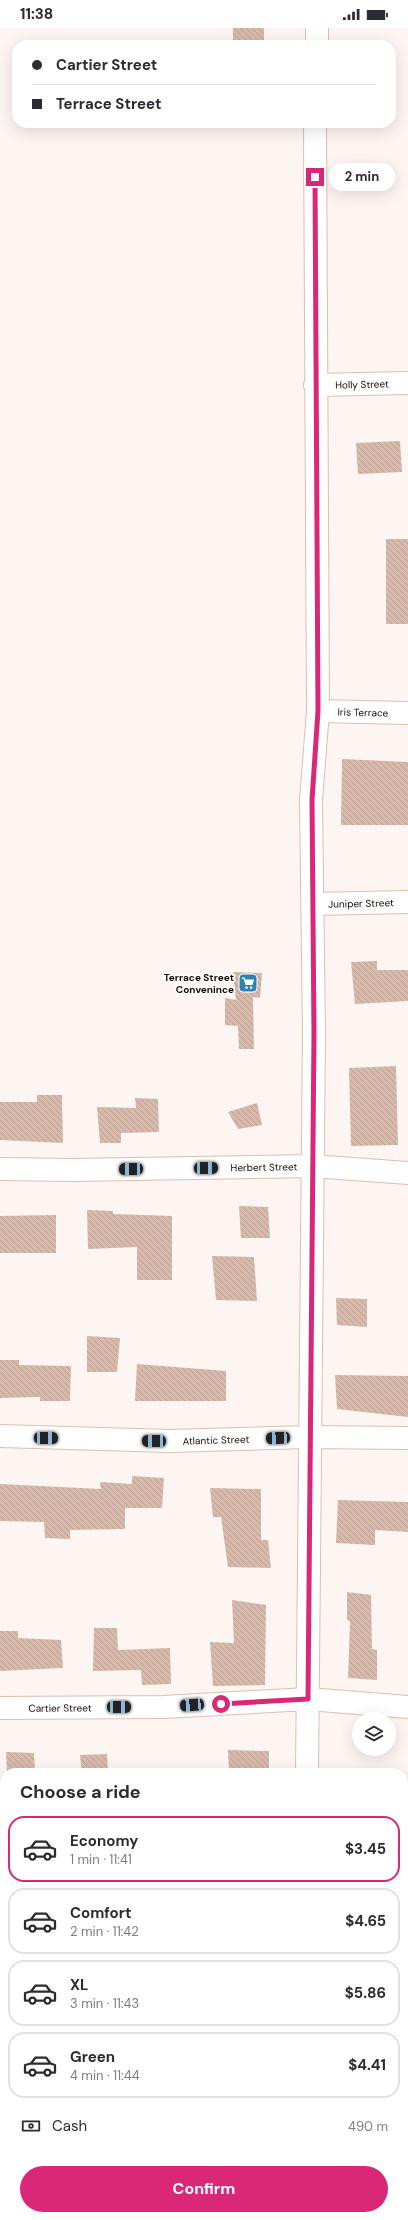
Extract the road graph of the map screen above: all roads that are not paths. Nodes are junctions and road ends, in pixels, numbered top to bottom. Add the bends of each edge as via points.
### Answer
1 (317, 28) edge
2 (317, 40) edge
3 (315, 128) edge
4 (408, 383) edge
5 (315, 385) junction
6 (318, 711) junction
7 (408, 713) edge
8 (408, 902) edge
9 (313, 904) junction
10 (312, 1166) junction
11 (0, 1169) edge
12 (408, 1173) edge
13 (0, 1436) edge
14 (310, 1437) junction
15 (408, 1438) edge
16 (308, 1699) junction
17 (408, 1707) edge
18 (0, 1708) edge
19 (307, 1768) edge

1 - 2 street
3 - 5 street
4 - 5 street, Holly Street
5 - 6 street
6 - 7 street, Iris Terrace
6 - 9 street via 312,800
8 - 9 street, Juniper Street
9 - 10 street
10 - 11 street, Herbert Street
10 - 12 street, Herbert Street
10 - 14 street
13 - 14 street, Atlantic Street via 170,1441
14 - 15 street, Atlantic Street
14 - 16 street
16 - 17 street, Cartier Street
16 - 18 street, Cartier Street via 163,1707
16 - 19 street

